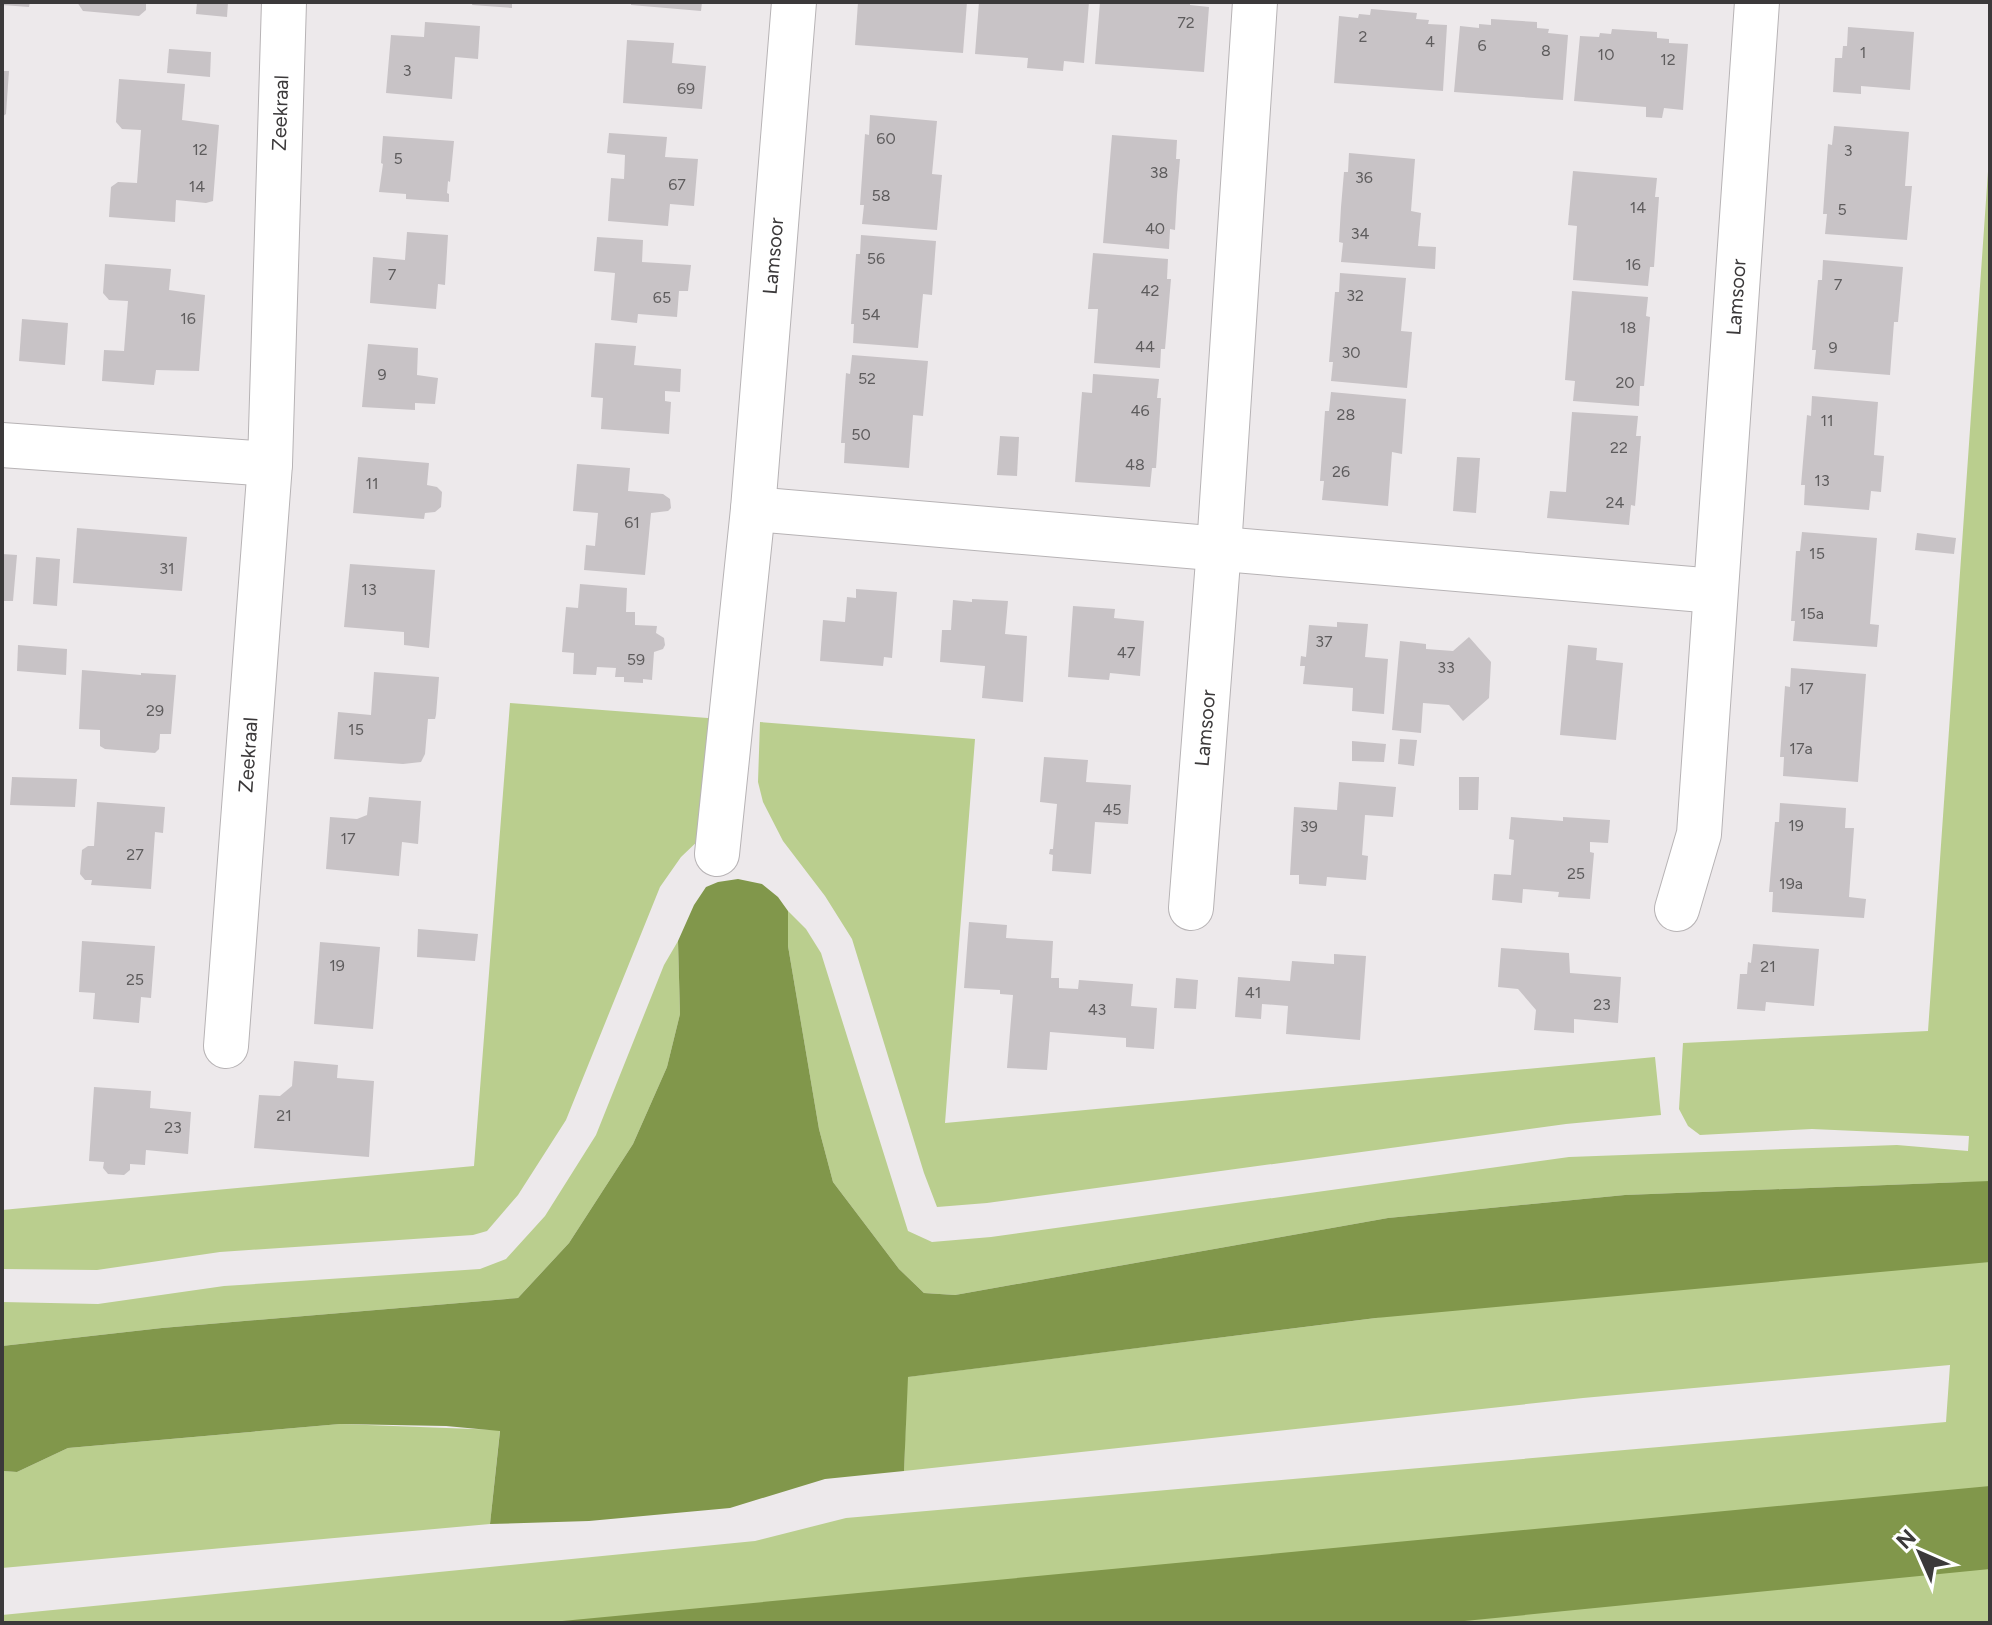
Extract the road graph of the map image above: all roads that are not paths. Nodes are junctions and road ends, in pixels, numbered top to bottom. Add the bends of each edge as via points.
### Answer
1 (284, 2) edge
2 (794, 2) edge
3 (1255, 2) edge
4 (1757, 2) edge
5 (2, 445) edge
6 (270, 464) junction
7 (753, 509) junction
8 (1219, 548) junction
9 (1715, 591) junction
10 (717, 854) dead end
11 (1191, 908) dead end
12 (1677, 909) dead end
13 (226, 1046) dead end

1 - 6 street, Zeekraal
2 - 7 street, Lamsoor
3 - 8 street, Lamsoor
4 - 9 street, Lamsoor
5 - 6 street
6 - 13 street, Zeekraal
7 - 8 street
7 - 10 street, Lamsoor
8 - 9 street
8 - 11 street, Lamsoor
9 - 12 street, Lamsoor via 1699,834

